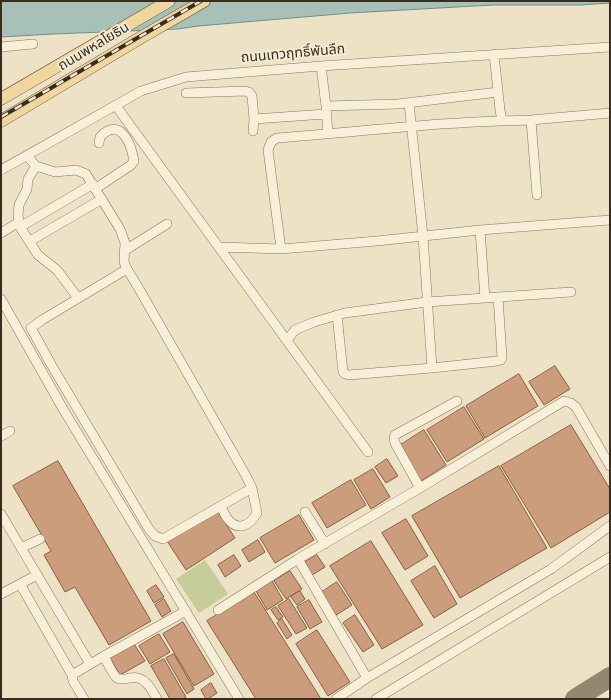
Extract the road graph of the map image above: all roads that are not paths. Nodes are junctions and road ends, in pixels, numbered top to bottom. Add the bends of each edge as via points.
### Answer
1 (169, 1) edge
2 (204, 1) edge
3 (33, 44) dead end
4 (1, 47) edge
5 (610, 47) edge
6 (494, 54) junction
7 (321, 66) junction
8 (498, 92) junction
9 (186, 93) dead end
10 (1, 99) edge
11 (409, 103) junction
12 (116, 106) junction
13 (326, 110) junction
14 (610, 113) edge
15 (254, 119) junction
16 (532, 120) junction
17 (1, 121) edge
18 (502, 121) junction
19 (412, 126) junction
20 (253, 131) dead end
21 (328, 134) junction
22 (100, 143) dead end
23 (27, 156) junction
24 (36, 166) junction
25 (1, 170) edge
26 (94, 187) junction
27 (537, 195) dead end
28 (102, 200) junction
29 (610, 220) edge
30 (20, 224) junction
31 (167, 224) dead end
32 (480, 230) junction
33 (1, 233) edge
34 (423, 236) junction
35 (30, 241) junction
36 (220, 248) junction
37 (281, 249) junction
38 (124, 250) junction
39 (127, 269) junction
40 (571, 292) dead end
41 (498, 297) junction
42 (78, 298) junction
43 (485, 298) junction
44 (1, 299) edge
45 (427, 302) junction
46 (338, 315) junction
47 (31, 328) junction
48 (22, 335) junction
49 (287, 340) junction
50 (432, 368) junction
51 (457, 401) dead end
52 (10, 431) dead end
53 (1, 436) edge
54 (368, 452) dead end
55 (610, 466) edge
56 (252, 488) junction
57 (420, 488) junction
58 (221, 506) junction
59 (305, 512) dead end
60 (1, 514) edge
61 (610, 526) edge
62 (40, 539) dead end
63 (325, 544) junction
64 (21, 548) junction
65 (610, 557) edge
66 (298, 559) junction
67 (37, 575) junction
68 (20, 584) junction
69 (1, 594) edge
70 (218, 610) dead end
71 (186, 611) junction
72 (104, 656) junction
73 (90, 664) junction
74 (72, 676) junction
75 (367, 678) junction
76 (84, 699) edge
77 (157, 699) edge
78 (239, 699) edge
79 (336, 699) edge
80 (376, 699) edge

1 - 10 main road, ถนนพหลโยธิน
2 - 17 main road, ถนนพหลโยธิน
3 - 4 street
5 - 6 street, ถนนเทวฤทธิ์พันลึก
6 - 7 street, ถนนเทวฤทธิ์พันลึก
6 - 8 street
7 - 12 street, ถนนเทวฤทธิ์พันลึก via 186,77 141,91
7 - 13 street
8 - 11 street
8 - 18 street
9 - 15 street via 249,92 252,96
11 - 13 street
11 - 19 street
12 - 23 street, ถนนเทวฤทธิ์พันลึก
12 - 36 street
13 - 15 street
13 - 21 street
14 - 16 street
15 - 20 street
16 - 18 street
16 - 27 street
18 - 19 street
19 - 21 street
19 - 34 street
21 - 37 street via 277,138 271,142 268,150
22 - 26 street via 100,137 106,131 114,128 120,131 133,153 134,161 132,165
23 - 24 street
23 - 25 street, ถนนเทวฤทธิ์พันลึก
24 - 26 street via 55,172 76,170 86,174
24 - 30 street via 28,179 27,189 19,205
26 - 28 street
26 - 30 street
28 - 35 street
28 - 38 street via 120,229 125,243
29 - 32 street
30 - 33 street
30 - 35 street
31 - 38 street
32 - 34 street
32 - 43 street
34 - 37 street
34 - 45 street
35 - 42 street via 38,255 57,270
36 - 37 street
36 - 49 street
38 - 39 street
39 - 42 street
39 - 56 street
40 - 41 street
41 - 43 street
41 - 50 street via 501,360
42 - 47 street
43 - 45 street
44 - 48 street
45 - 46 street
45 - 50 street
46 - 49 street via 295,330
46 - 50 street via 343,372 346,374
47 - 48 street
47 - 58 street via 148,529 155,536 163,539
48 - 71 street via 63,409
49 - 54 street
51 - 57 street via 394,437
52 - 53 street
55 - 57 street via 576,407 564,401
56 - 58 street
56 - 58 street via 258,513 246,525 238,527 232,524
57 - 63 street
59 - 63 street
60 - 64 street
61 - 75 street via 551,570
62 - 64 street
63 - 66 street
64 - 67 street
65 - 80 street
66 - 70 street
66 - 75 street
67 - 68 street
67 - 73 street
68 - 69 street
68 - 74 street
71 - 72 street
71 - 78 street
72 - 73 street
72 - 77 street via 117,677 141,678 151,687
73 - 74 street
74 - 76 street
75 - 79 street

